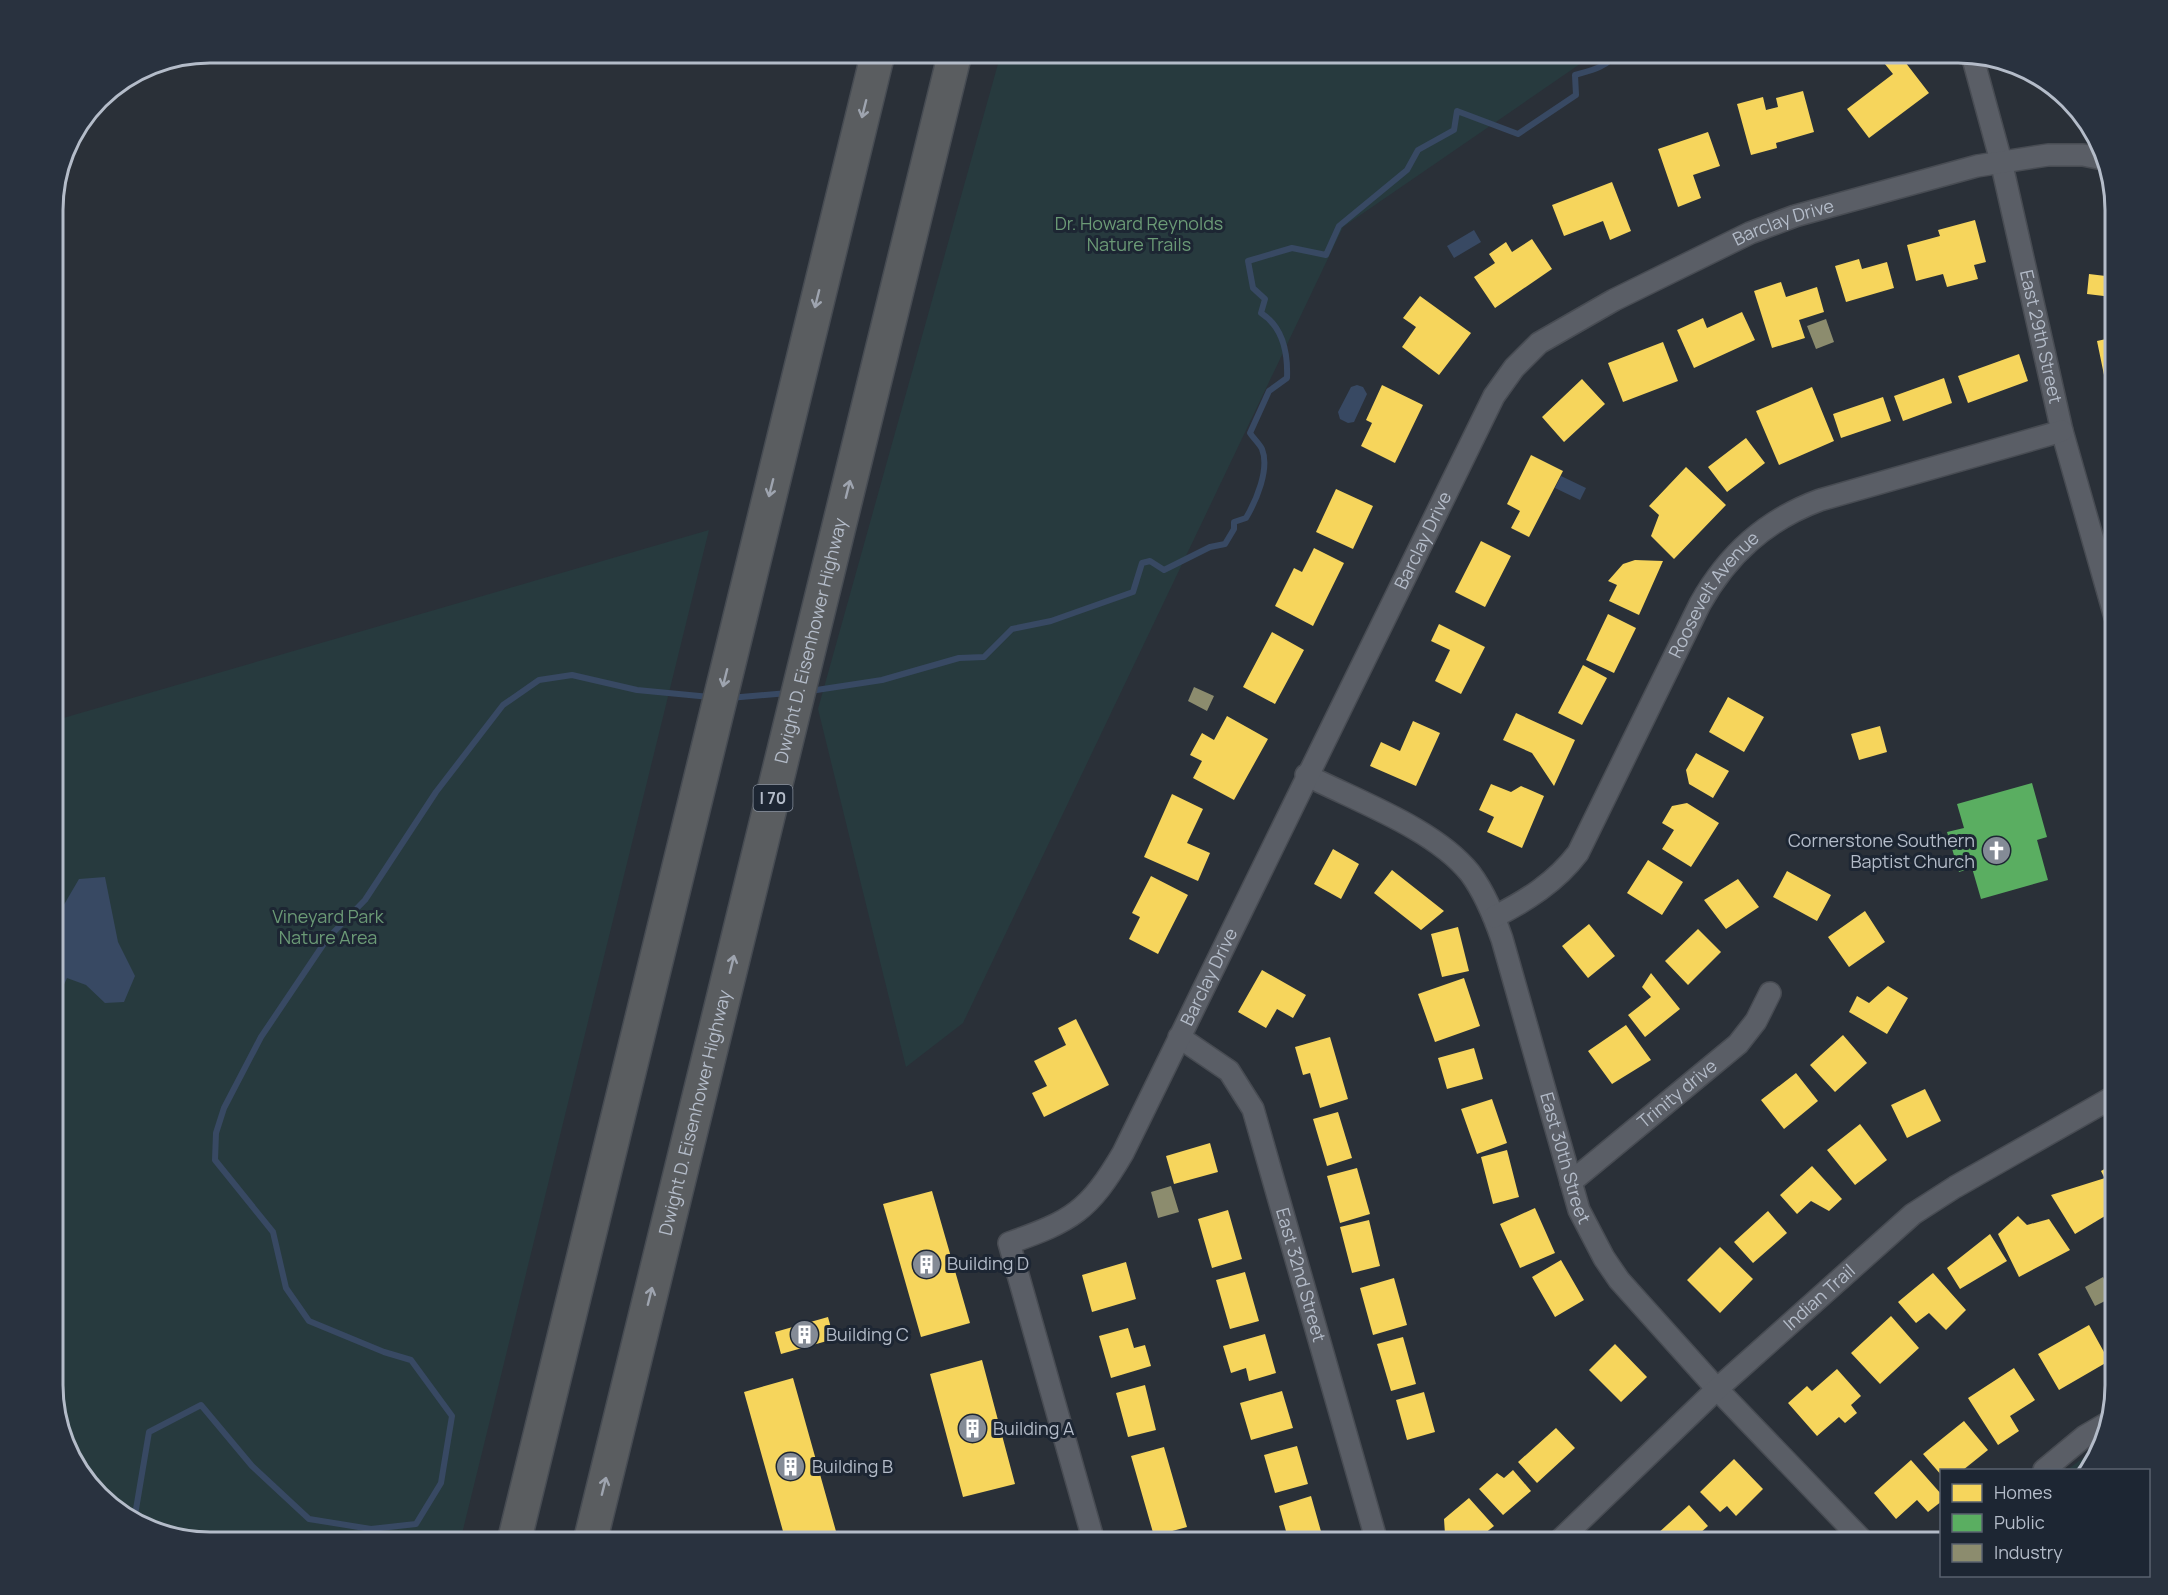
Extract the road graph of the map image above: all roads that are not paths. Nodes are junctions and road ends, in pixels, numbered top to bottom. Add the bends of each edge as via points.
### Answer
1 (875, 63) edge
2 (952, 63) edge
3 (1974, 64) edge
4 (2095, 157) edge
5 (2001, 161) junction
6 (2062, 430) junction
7 (2105, 582) edge
8 (1306, 775) junction
9 (1494, 917) junction
10 (1770, 993) dead end
11 (1179, 1037) junction
12 (2105, 1102) edge
13 (1571, 1182) junction
14 (1717, 1389) junction
15 (2098, 1428) edge
16 (2045, 1469) edge
17 (516, 1532) edge
18 (592, 1532) edge
19 (1091, 1532) edge
20 (1374, 1532) edge
21 (1568, 1532) edge
22 (1854, 1532) edge

1 -> 17 highway
18 -> 2 highway, Dwight D. Eisenhower Highway / I 70
3 - 5 street, East 29th Street
4 - 5 street, Barclay Drive via 2048,155
5 - 6 street, East 29th Street
5 - 8 street, Barclay Drive via 1795,216 1750,233 1604,305 1539,343 1494,396
6 - 7 street, East 29th Street
6 - 9 street, Roosevelt Avenue via 1820,500 1783,517 1752,538 1723,568 1700,604 1578,853 1555,879
8 - 9 street, East 30th Street via 1435,840 1471,874
8 - 11 street, Barclay Drive
9 - 13 street, East 30th Street
10 - 13 street, Trinity drive via 1756,1021 1738,1044
11 - 19 street, Barclay Drive via 1123,1153 1093,1199 1064,1221 1010,1243
11 - 20 street, East 32nd Street via 1229,1071 1253,1109
12 - 14 street, Indian Trail via 1913,1214
13 - 14 street, East 30th Street via 1591,1236 1618,1280
14 - 21 street, Indian Trail
14 - 22 street, East 30th Street
15 - 16 street

